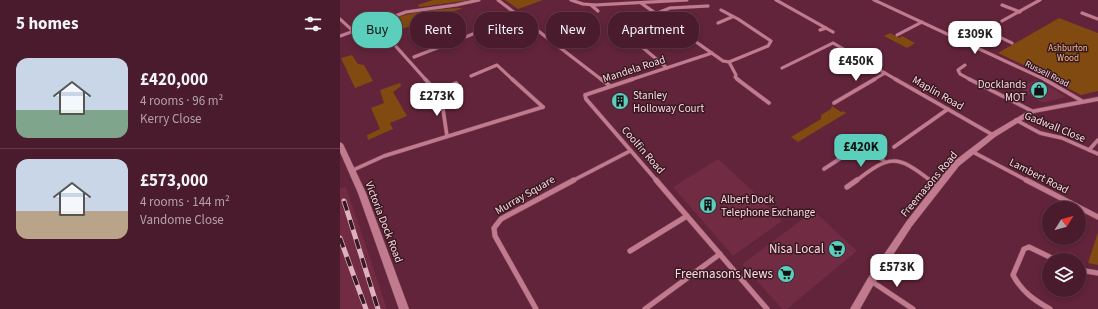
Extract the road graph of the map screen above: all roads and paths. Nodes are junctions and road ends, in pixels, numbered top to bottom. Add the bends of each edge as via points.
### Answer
1 (479, 0) edge
2 (498, 0) edge
3 (571, 0) edge
4 (687, 0) edge
5 (776, 0) edge
6 (874, 0) edge
7 (1040, 0) edge
8 (648, 1) edge
9 (641, 3) junction
10 (590, 5) junction
11 (1002, 5) dead end
12 (708, 6) dead end
13 (721, 10) dead end
14 (598, 11) dead end
15 (514, 12) edge
16 (652, 12) edge
17 (660, 12) edge
18 (1020, 12) junction
19 (402, 13) edge
20 (1082, 13) dead end
21 (732, 17) junction
22 (340, 19) edge
23 (1098, 19) edge
24 (1002, 21) dead end
25 (922, 22) junction
26 (718, 23) dead end
27 (972, 24) dead end
28 (826, 28) junction
29 (352, 30) edge
30 (820, 30) dead end
31 (352, 31) edge
32 (538, 31) edge
33 (833, 32) dead end
34 (474, 34) edge
35 (897, 35) dead end
36 (995, 35) junction
37 (340, 36) edge
38 (1012, 43) dead end
39 (699, 44) edge
40 (976, 47) junction
41 (398, 48) edge
42 (643, 48) edge
43 (712, 53) junction
44 (414, 57) dead end
45 (729, 62) junction
46 (965, 65) dead end
47 (667, 68) junction
48 (782, 68) dead end
49 (886, 73) junction
50 (471, 76) dead end
51 (456, 82) dead end
52 (610, 86) junction
53 (436, 91) junction
54 (585, 95) joint
55 (1098, 99) edge
56 (1082, 101) junction
57 (769, 103) dead end
58 (834, 103) dead end
59 (948, 109) junction
60 (1032, 111) junction
61 (1015, 120) junction
62 (993, 135) junction
63 (447, 136) junction
64 (1098, 140) edge
65 (340, 144) edge
66 (894, 148) dead end
67 (1089, 150) junction
68 (630, 151) junction
69 (971, 151) junction
70 (1098, 154) edge
71 (884, 161) junction
72 (824, 169) dead end
73 (351, 171) junction
74 (938, 186) junction
75 (847, 187) dead end
76 (687, 216) junction
77 (1098, 217) edge
78 (630, 251) dead end
79 (1042, 253) edge
80 (720, 254) junction
81 (1086, 271) edge
82 (1098, 273) edge
83 (871, 281) junction
84 (404, 309) edge
85 (536, 309) edge
86 (645, 309) edge
87 (767, 309) edge
88 (855, 309) edge
89 (913, 309) edge
90 (1050, 309) edge

1 - 19 street
2 - 15 street
3 - 10 street
4 - 8 street
5 - 28 street
6 - 25 street, Russell Road
7 - 18 street
8 - 9 street
9 - 10 street
9 - 16 street
10 - 14 street
11 - 18 street
12 - 17 street via 670,8
13 - 21 street
18 - 24 street
20 - 23 street
21 - 26 street
21 - 45 street via 768,38 771,43
22 - 29 street
25 - 35 street
25 - 40 street, Russell Road
27 - 36 street
28 - 30 street
28 - 33 street
31 - 37 street
32 - 52 street
34 - 44 street
36 - 38 street
36 - 40 street
39 - 43 street
40 - 56 street, Russell Road via 1043,78
41 - 53 street
42 - 47 street
43 - 45 street
43 - 47 street, Mandela Road
45 - 57 street via 735,77
46 - 60 street via 958,70 960,74
47 - 52 street, Mandela Road
48 - 49 street, Maplin Road via 833,43
49 - 58 street
49 - 59 street, Maplin Road
50 - 63 street via 497,65 543,107
51 - 53 street
52 - 54 street, Mandela Road
53 - 63 street via 441,96
54 - 68 street, Coolfin Road
55 - 56 street, Freemasons Road
56 - 60 street, Freemasons Road
59 - 62 street, Maplin Road
59 - 66 street
60 - 61 street, Freemasons Road
61 - 62 street, Freemasons Road
61 - 67 street, Gadwall Close via 1040,133 1062,138
62 - 69 street, Freemasons Road
63 - 73 street via 384,156
64 - 67 street, Gadwall Close
65 - 73 street, Victoria Dock Road
67 - 70 street, Gadwall Close
68 - 76 street, Coolfin Road
68 - 85 street, Murray Square via 556,188 494,225 494,236
69 - 74 street, Freemasons Road
69 - 77 street, Lambert Road
71 - 72 street via 861,145
71 - 74 street via 892,160 907,164
71 - 75 street
73 - 84 street, Victoria Dock Road via 382,246
74 - 83 street, Freemasons Road
76 - 78 street
76 - 80 street, Coolfin Road
79 - 90 street via 1029,247 1024,249 1013,275 1025,295
80 - 86 street
80 - 87 street, Coolfin Road
81 - 82 street
83 - 88 street, Freemasons Road
83 - 89 street

